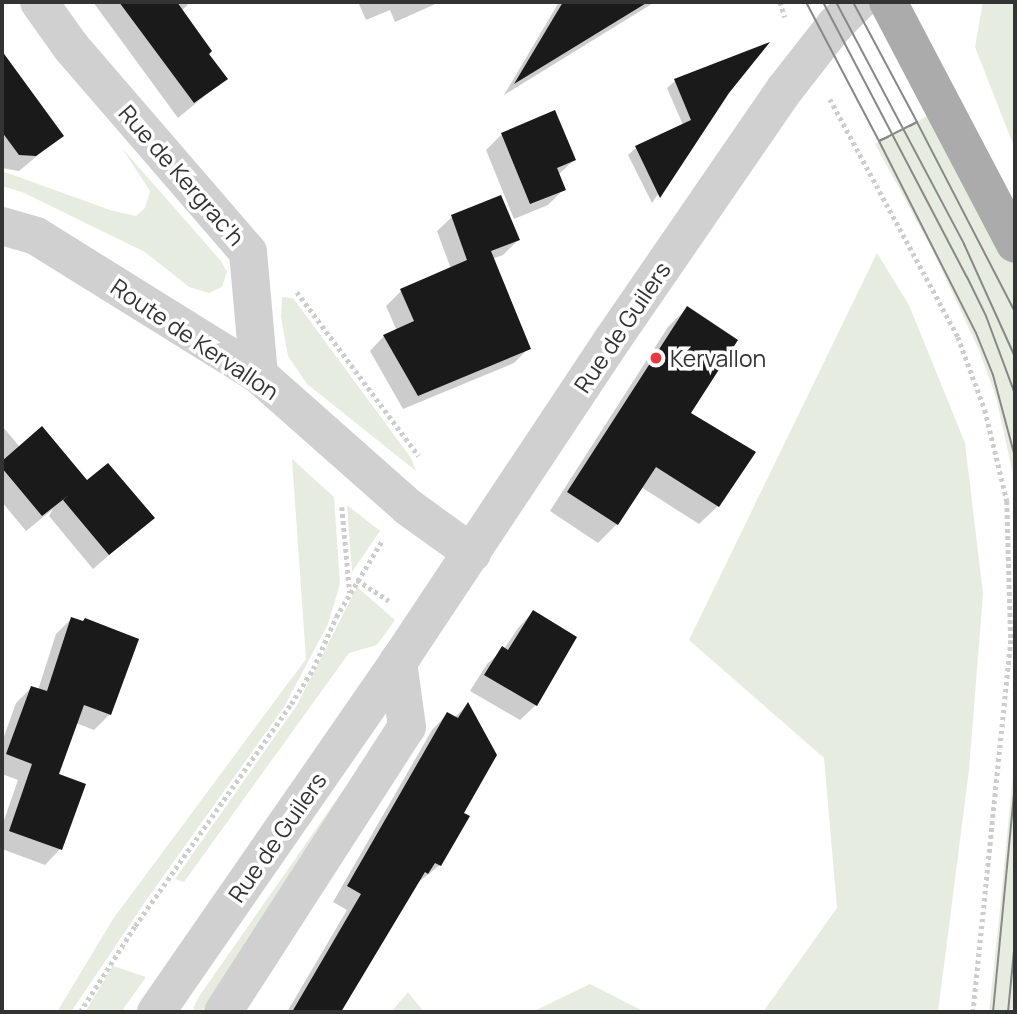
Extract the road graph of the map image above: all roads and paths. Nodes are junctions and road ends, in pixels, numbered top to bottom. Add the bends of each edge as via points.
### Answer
1 (39, 2) edge
2 (780, 2) edge
3 (858, 2) edge
4 (888, 2) edge
5 (808, 58) junction
6 (2, 226) edge
7 (1015, 244) edge
8 (248, 253) junction
9 (258, 375) junction
10 (426, 464) dead end
11 (341, 502) dead end
12 (408, 507) junction
13 (472, 553) junction
14 (350, 594) junction
15 (398, 662) junction
16 (80, 1012) edge
17 (156, 1012) edge
18 (223, 1012) edge
19 (973, 1012) edge

1 - 8 street, Rue de Kergrac'h via 71,47
2 - 5 path
3 - 5 street, Rue de Guilers
4 - 7 main road
5 - 13 street, Rue de Guilers via 613,339
5 - 19 path via 958,337 985,410 1007,500 1011,640
6 - 9 street, Route de Kervallon via 36,236
8 - 9 street, Rue de Kergrac'h
8 - 10 path via 290,283
9 - 12 street, Route de Kervallon
11 - 14 path
12 - 13 street, Route de Kervallon
12 - 14 path
13 - 15 street, Rue de Guilers
14 - 16 path via 291,704
15 - 17 street, Rue de Guilers
15 - 18 street, Rue de Guilers via 407,727

